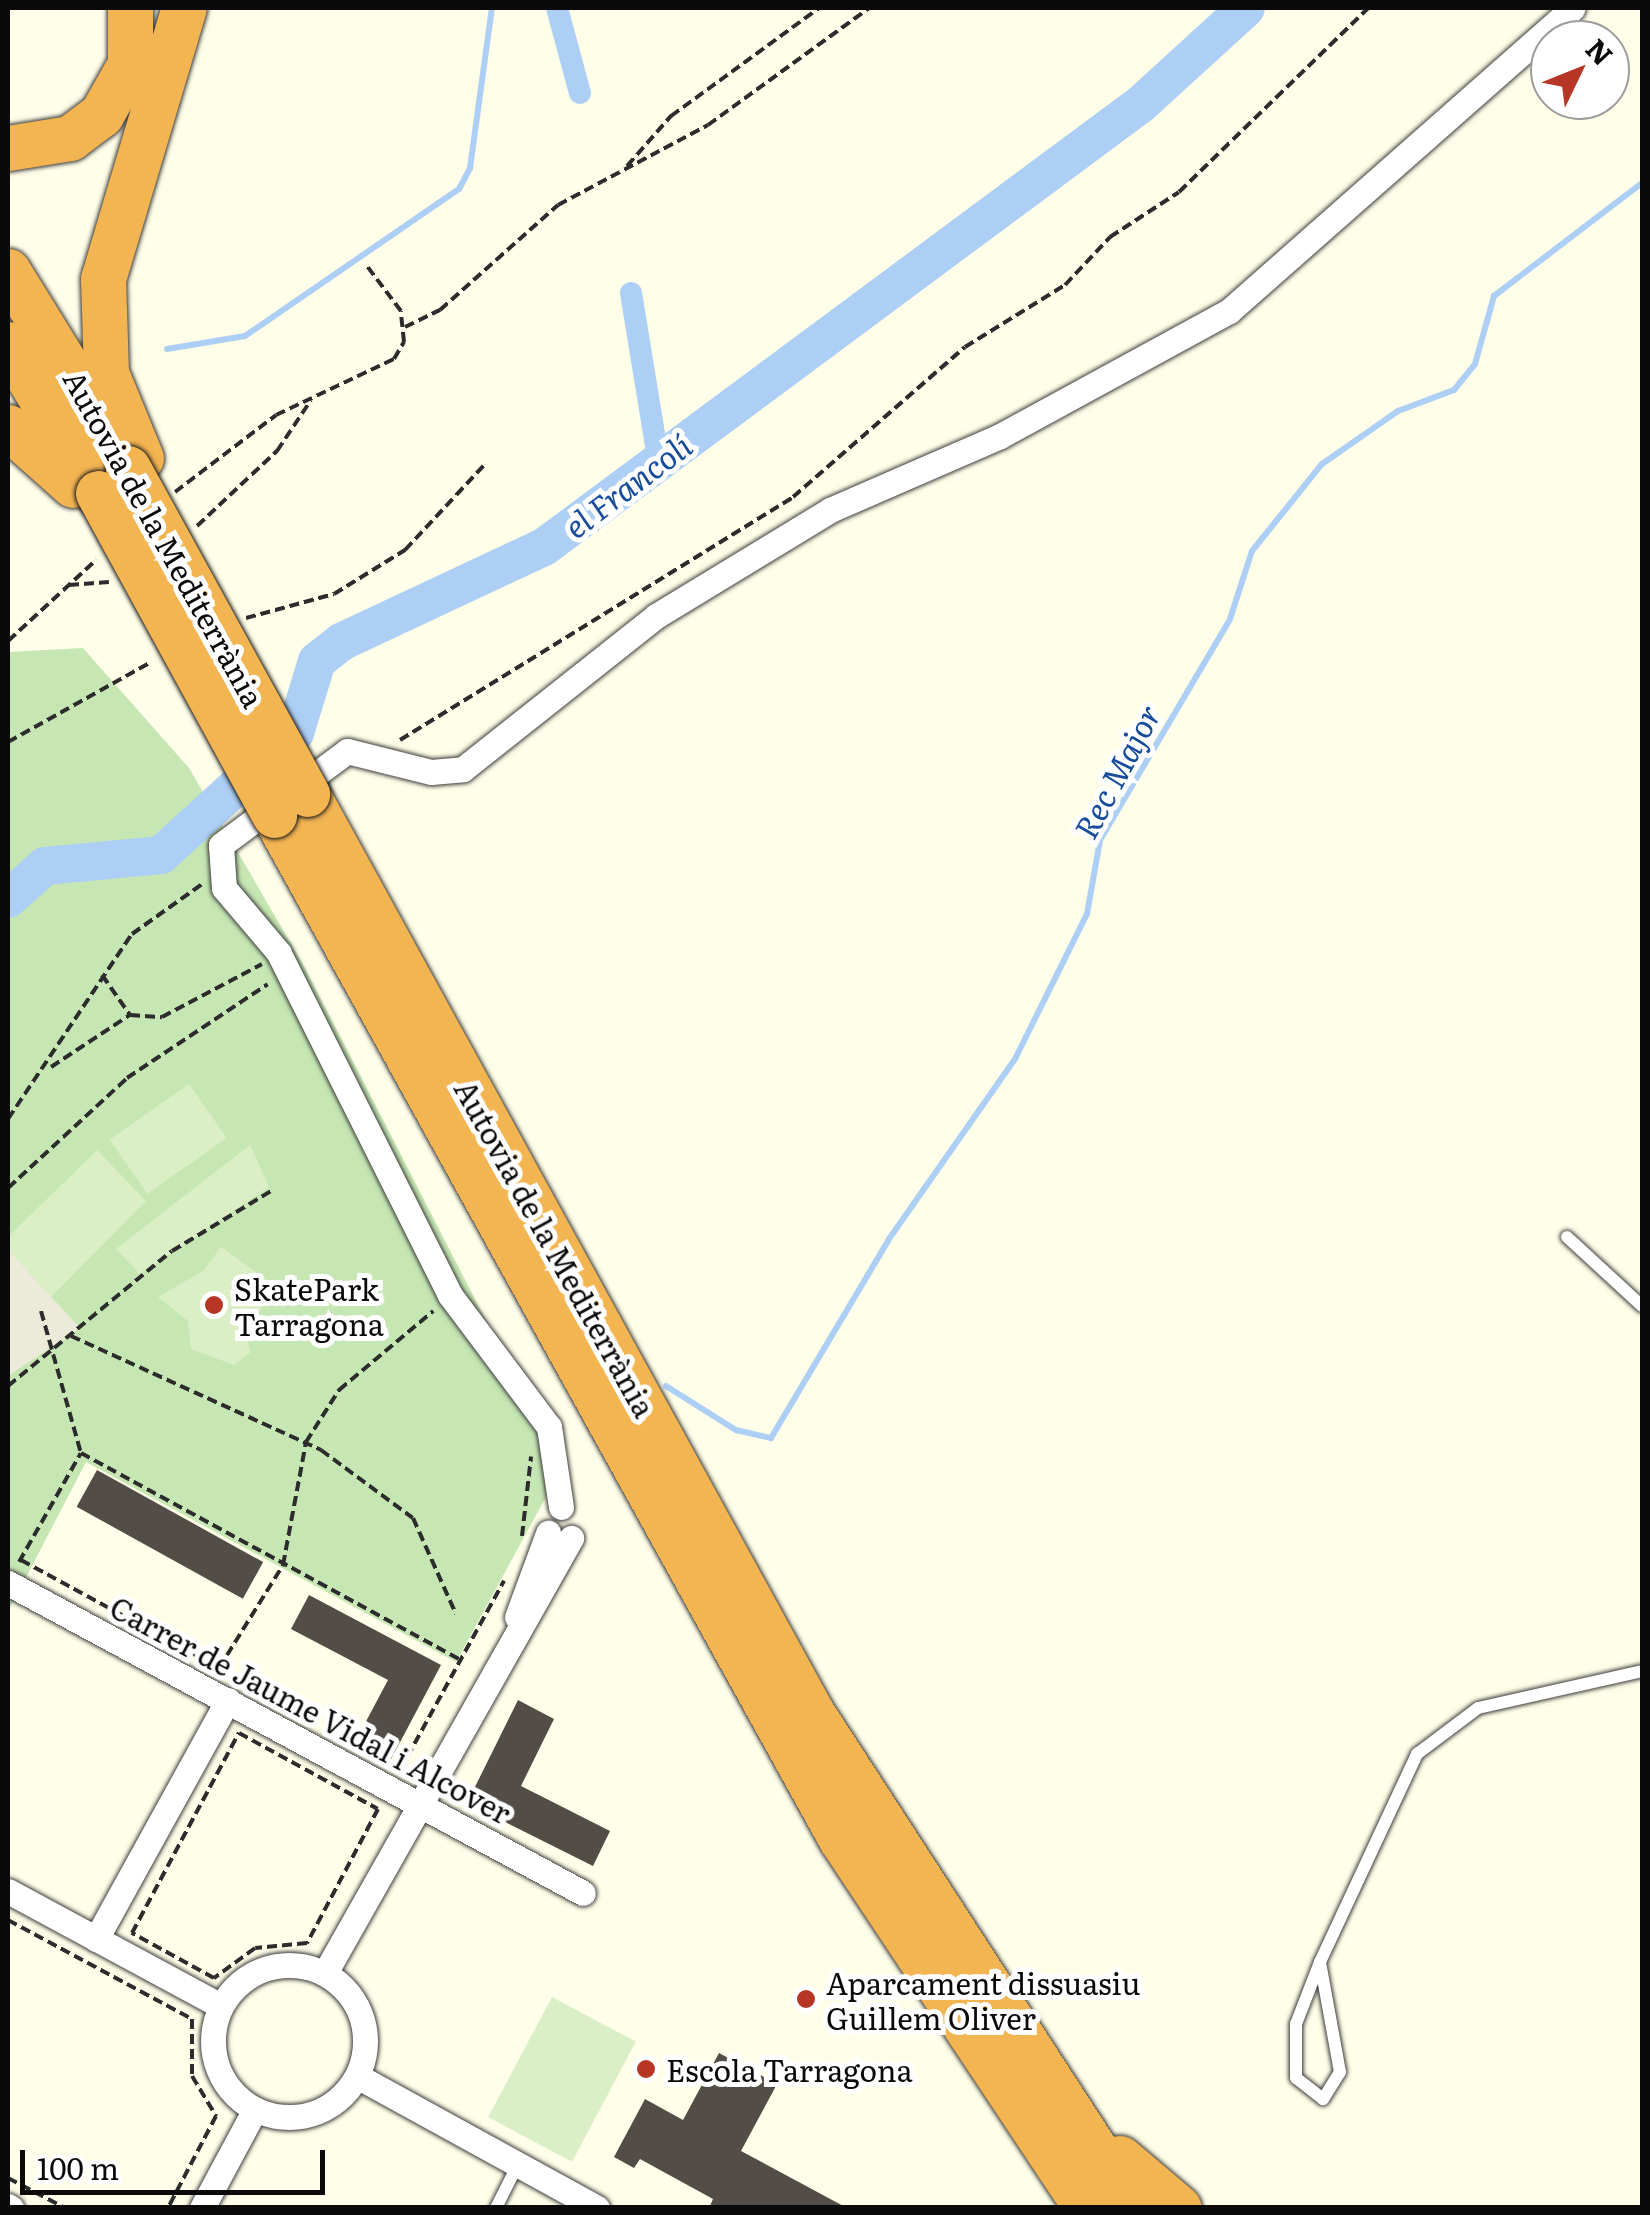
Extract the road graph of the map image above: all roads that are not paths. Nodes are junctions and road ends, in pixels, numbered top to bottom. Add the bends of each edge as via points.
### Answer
1 (130, 8) edge
2 (184, 8) edge
3 (214, 8) edge
4 (1573, 8) edge
5 (173, 68) junction
6 (8, 148) edge
7 (8, 271) edge
8 (8, 344) edge
9 (8, 427) edge
10 (113, 481) junction
11 (290, 804) junction
12 (1567, 1238) dead end
13 (1642, 1306) edge
14 (8, 1583) edge
15 (1642, 1671) edge
16 (228, 1700) junction
17 (419, 1804) junction
18 (8, 1891) edge
19 (583, 1893) dead end
20 (951, 1934) junction
21 (96, 1939) junction
22 (1320, 1962) junction
23 (325, 1973) junction
24 (221, 2006) junction
25 (357, 2076) junction
26 (256, 2109) junction
27 (518, 2164) junction
28 (202, 2208) edge
29 (496, 2208) edge
30 (597, 2208) edge
31 (1086, 2208) edge
32 (1133, 2208) edge
33 (1179, 2208) edge

1 - 6 highway via 130,64 101,114 70,138
2 - 5 highway
3 - 5 highway
4 - 17 street via 1228,311 1000,436 830,510 656,616 463,769 431,772 373,752 335,757 221,846 218,871 277,965 450,1295 554,1436 562,1507 547,1516 559,1536
5 - 10 highway via 104,279
7 - 10 highway, Autovia de la Mediterrània
8 - 10 highway, Autovia de la Mediterrània
9 - 10 highway via 59,467
10 - 11 highway, Autovia de la Mediterrània, bridge
11 - 20 highway, Autovia de la Mediterrània via 812,1713
11 - 31 highway, Autovia de la Mediterrània via 841,1839
12 - 13 lane
14 - 16 street, Carrer de Jaume Vidal i Alcover
15 - 22 lane via 1478,1708 1430,1738
16 - 17 street, Carrer de Jaume Vidal i Alcover
16 - 21 street
17 - 19 street, Carrer de Jaume Vidal i Alcover
17 - 23 street
18 - 21 street
20 - 32 highway, Autovia de la Mediterrània
20 - 33 highway via 1108,2145
21 - 24 street
22 - 22 lane via 1291,2047 1296,2078 1323,2099 1340,2072
23 - 24 street via 272,1966
23 - 25 street via 359,2011 365,2052
24 - 26 street via 215,2058 228,2086
25 - 26 street via 311,2114
25 - 27 street
26 - 28 street
27 - 29 lane
27 - 30 street

